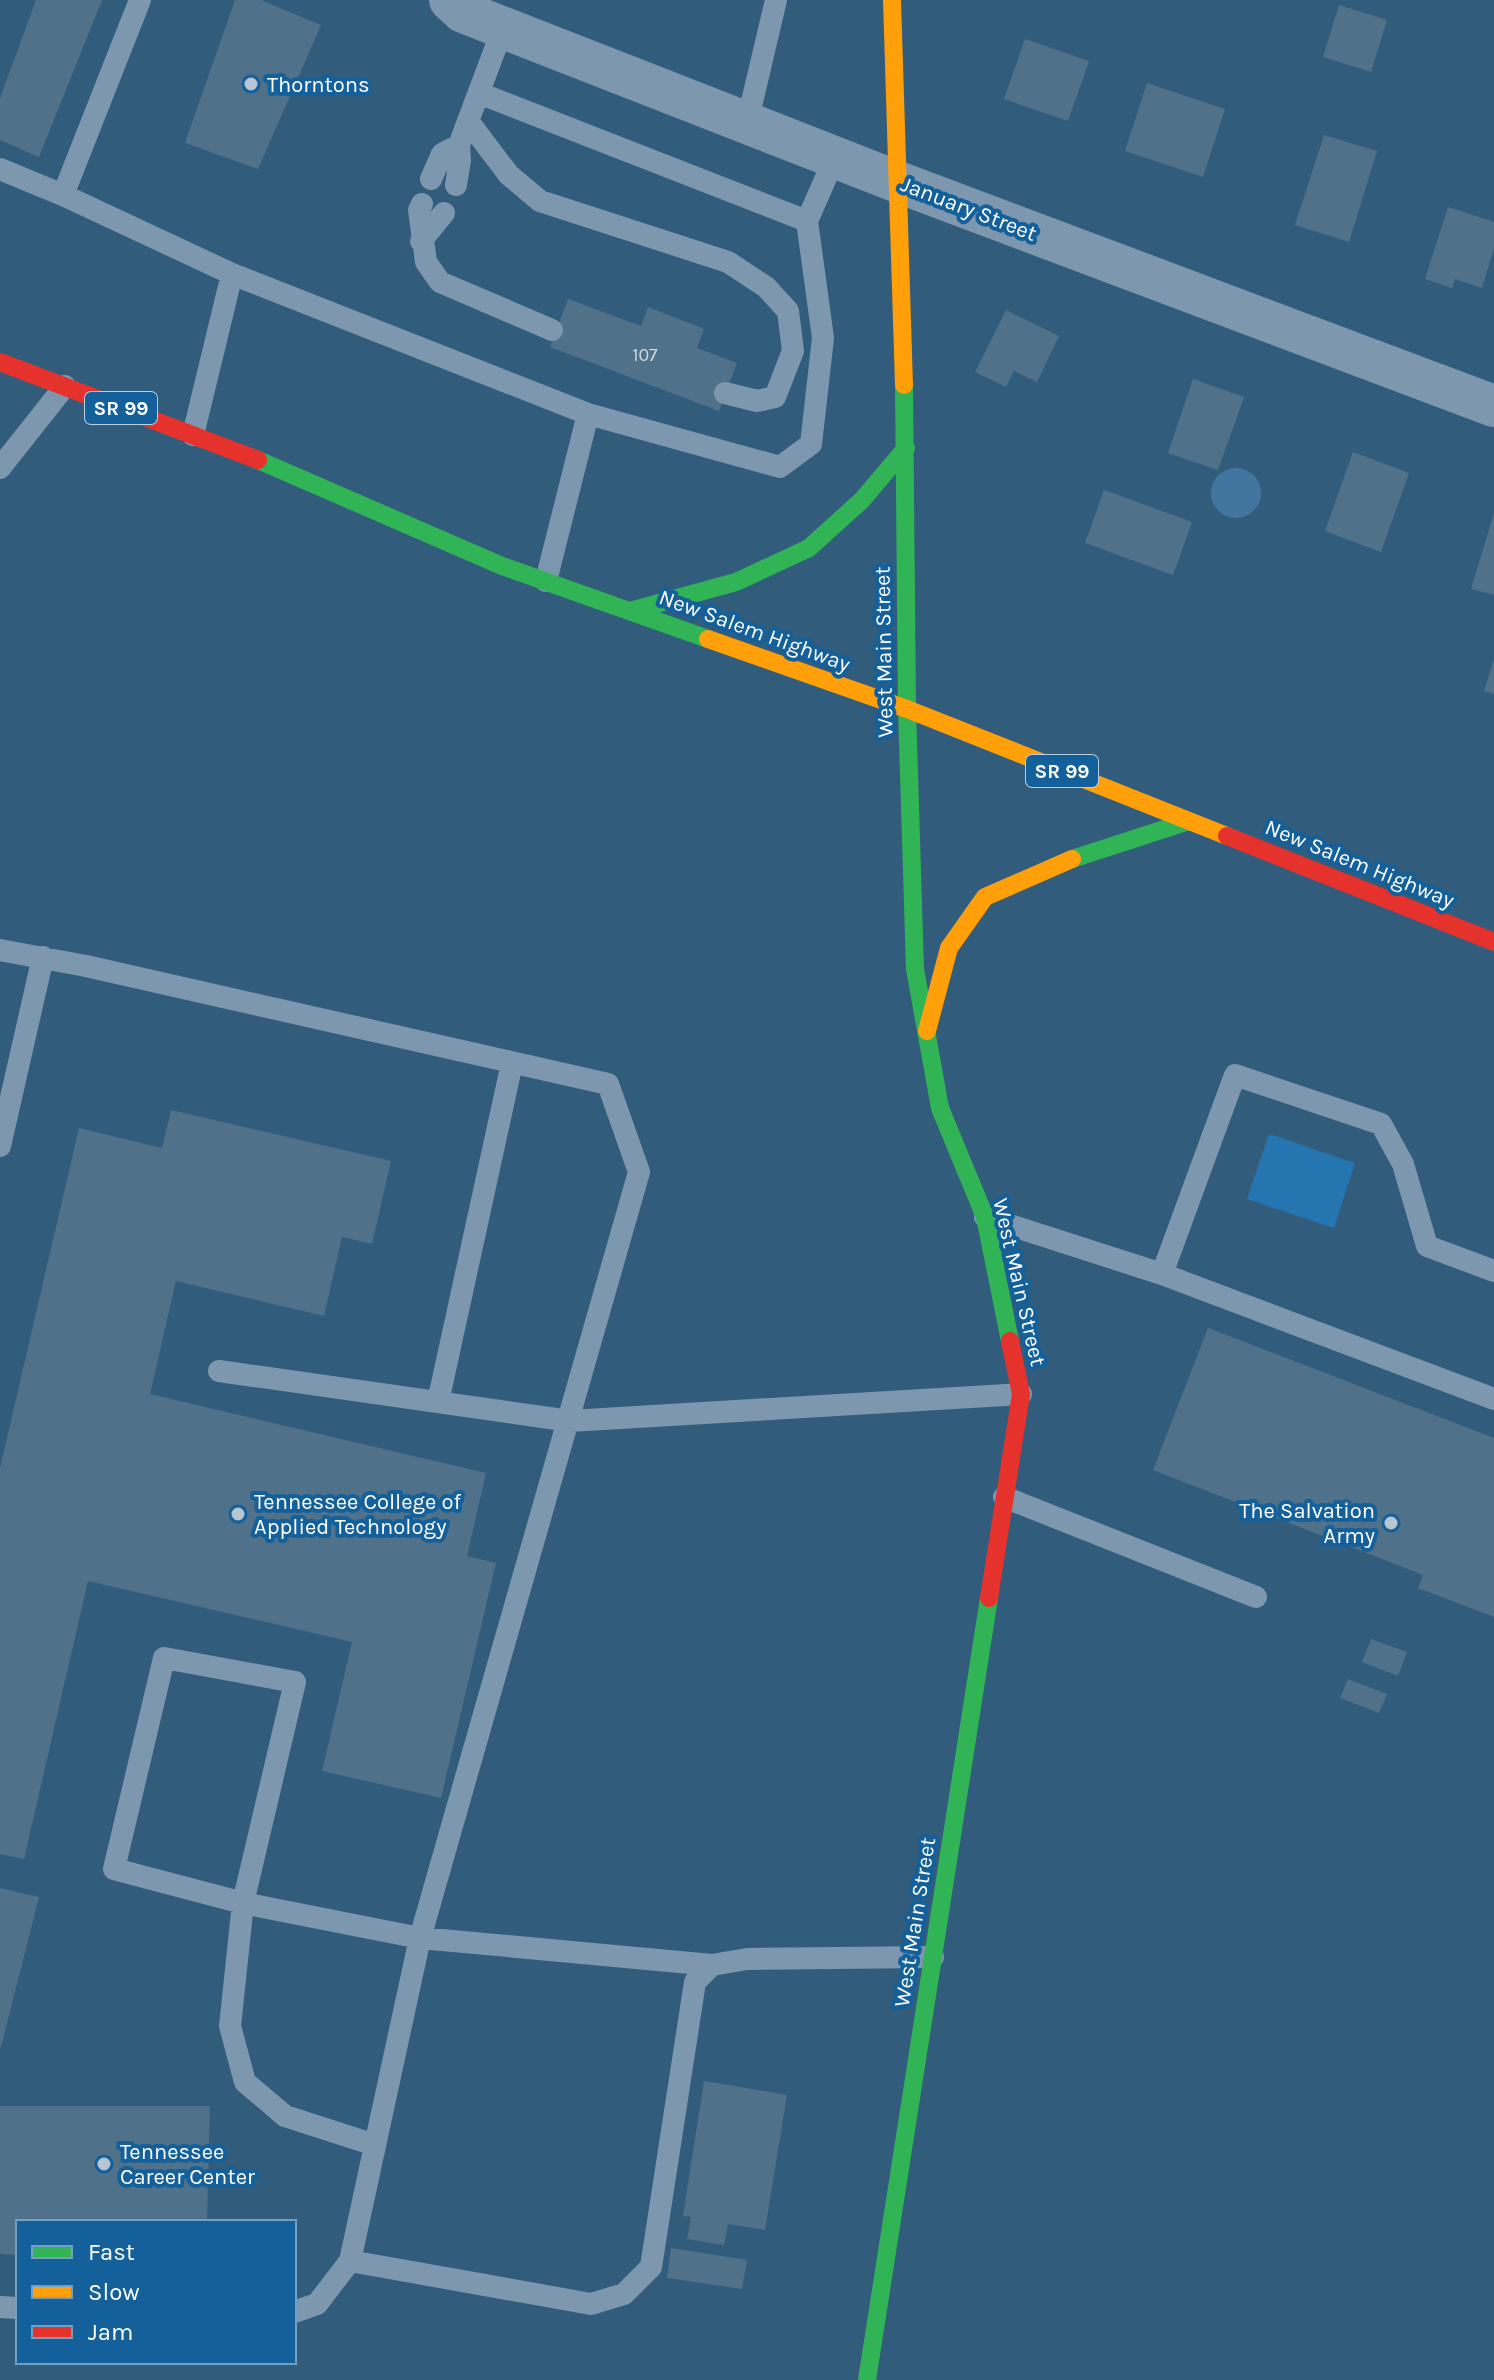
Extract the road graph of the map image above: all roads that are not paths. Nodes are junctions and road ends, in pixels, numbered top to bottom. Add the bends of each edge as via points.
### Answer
1 (140, 0) edge
2 (450, 0) edge
3 (776, 0) edge
4 (892, 0) edge
5 (503, 28) junction
6 (479, 93) junction
7 (468, 121) junction
8 (747, 123) junction
9 (459, 145) junction
10 (835, 157) junction
11 (0, 169) edge
12 (431, 179) dead end
13 (898, 182) junction
14 (456, 185) dead end
15 (63, 195) junction
16 (422, 204) dead end
17 (444, 213) dead end
18 (807, 221) junction
19 (421, 241) junction
20 (232, 274) junction
21 (552, 330) dead end
22 (0, 362) edge
23 (65, 386) junction
24 (725, 393) dead end
25 (1494, 406) edge
26 (588, 414) junction
27 (193, 435) junction
28 (906, 448) junction
29 (0, 468) edge
30 (546, 581) junction
31 (630, 611) junction
32 (907, 709) junction
33 (1189, 821) junction
34 (1494, 942) edge
35 (0, 950) edge
36 (43, 957) junction
37 (927, 1031) junction
38 (512, 1063) junction
39 (0, 1146) edge
40 (985, 1217) junction
41 (1494, 1271) edge
42 (1162, 1274) junction
43 (219, 1371) dead end
44 (1021, 1394) junction
45 (1494, 1399) edge
46 (438, 1402) junction
47 (570, 1421) junction
48 (1004, 1497) junction
49 (1256, 1597) dead end
50 (243, 1903) junction
51 (420, 1938) junction
52 (933, 1957) junction
53 (712, 1965) junction
54 (375, 2145) junction
55 (350, 2261) junction
56 (296, 2311) edge
57 (867, 2380) edge

1 - 15 lane
2 - 5 street, January Street via 463,12
3 - 8 lane
4 - 13 street, West Main Street
5 - 6 lane
5 - 8 street, January Street
6 - 7 lane
6 - 18 lane
7 - 9 lane
7 - 24 lane via 509,175 540,201 728,262 766,287 788,311 793,351 775,397 757,401
8 - 10 street, January Street
9 - 12 lane via 442,154
9 - 14 lane
10 - 13 street, January Street
10 - 18 lane
11 - 15 lane
13 - 25 street, January Street
13 - 28 street, West Main Street
15 - 20 lane
16 - 19 lane
17 - 19 lane
18 - 26 lane via 823,338 811,444 780,467
19 - 21 lane via 426,262 440,282
20 - 26 lane
20 - 27 lane
22 - 23 street, New Salem Highway / SR 99
23 - 27 street, New Salem Highway / SR 99
23 - 29 lane
26 - 30 lane
27 - 30 street, New Salem Highway / SR 99
28 - 31 street via 862,500 809,548 736,582
28 - 32 street, West Main Street
30 - 31 street, New Salem Highway / SR 99
31 - 32 street, New Salem Highway / SR 99
32 - 33 street, New Salem Highway / SR 99
32 - 37 street, West Main Street via 915,969
33 - 34 street, New Salem Highway / SR 99
33 - 37 street via 1055,865 985,897 949,948
35 - 36 lane
36 - 38 lane
36 - 39 lane
37 - 40 street, West Main Street via 940,1108
38 - 46 lane
38 - 47 lane via 608,1084 639,1172
40 - 42 lane
40 - 44 street, West Main Street
41 - 42 lane via 1427,1246 1403,1164 1381,1124 1235,1075
42 - 45 lane
43 - 46 lane
44 - 47 lane
44 - 48 street, West Main Street
46 - 47 lane
47 - 51 lane
48 - 49 lane
48 - 52 street, West Main Street
50 - 50 lane via 114,1869 164,1658 295,1682
50 - 51 lane
50 - 54 lane via 230,2026 245,2082 285,2116
51 - 53 lane
51 - 54 lane
52 - 53 lane via 747,1959
52 - 57 street, West Main Street
53 - 55 lane via 695,1982 651,2267 624,2294 591,2304
54 - 55 lane
55 - 56 lane via 317,2304

